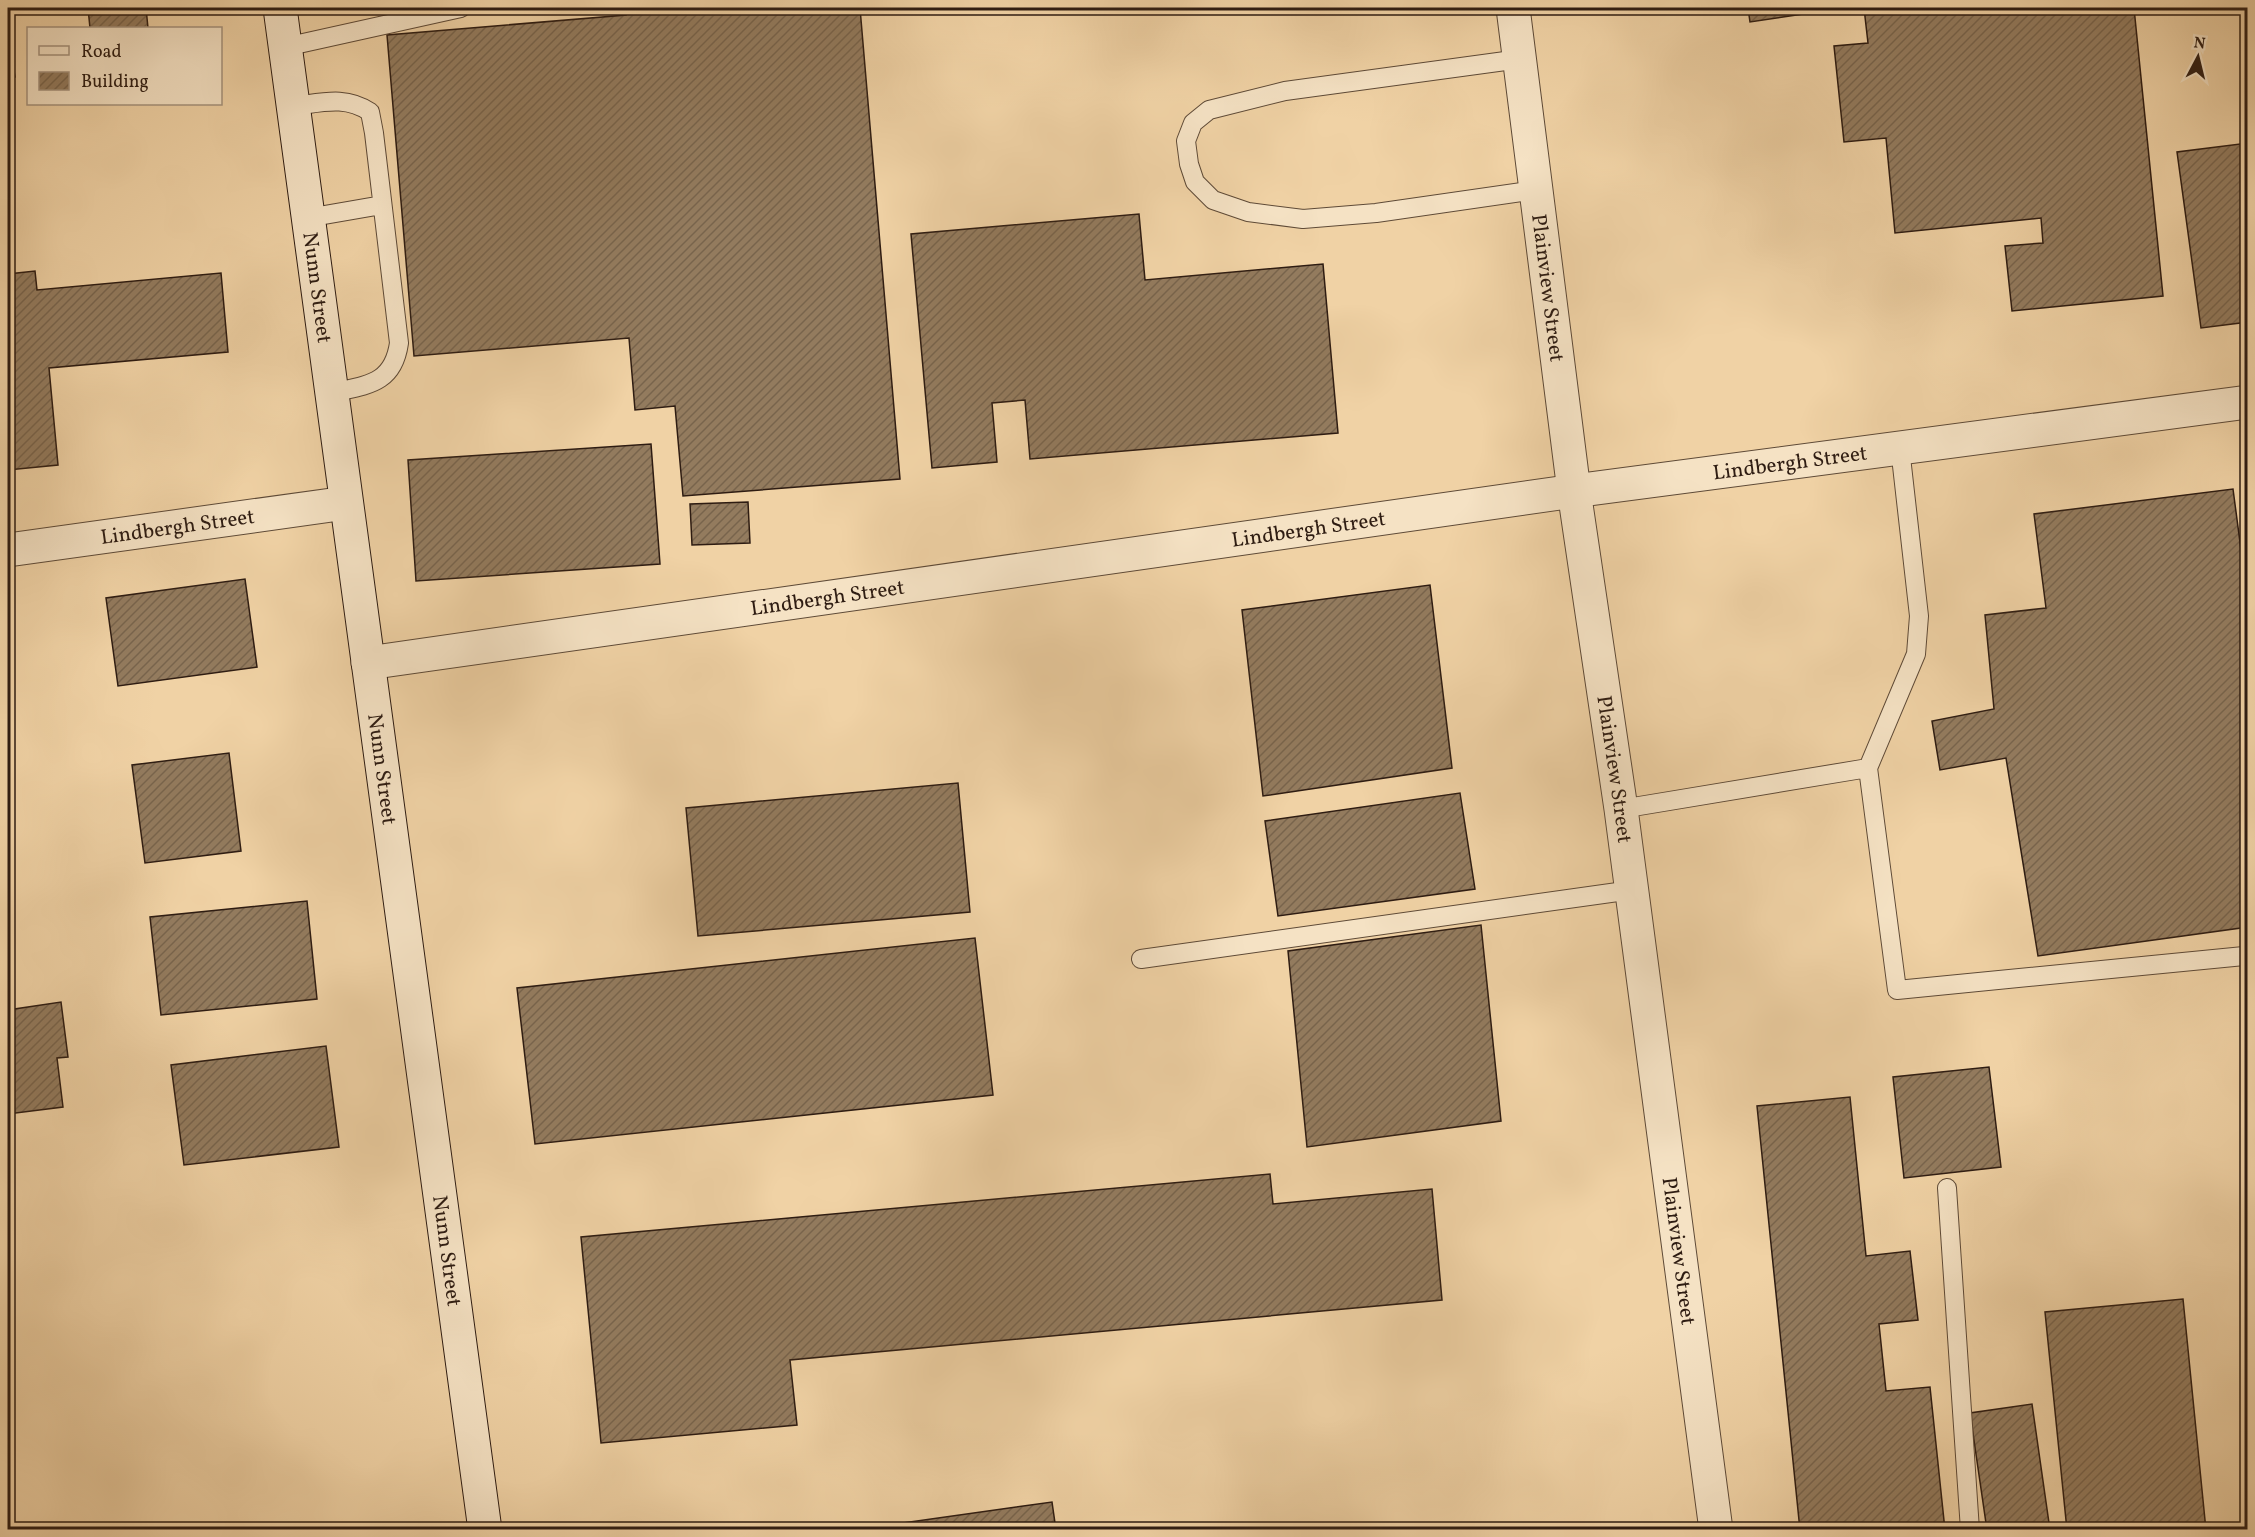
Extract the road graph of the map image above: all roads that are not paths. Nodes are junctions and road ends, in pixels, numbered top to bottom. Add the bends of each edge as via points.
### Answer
1 (280, 8) edge
2 (461, 8) edge
3 (1513, 8) edge
4 (285, 47) junction
5 (1520, 58) junction
6 (293, 106) junction
7 (1536, 190) junction
8 (382, 205) junction
9 (307, 218) junction
10 (331, 393) junction
11 (2247, 402) edge
12 (1900, 448) junction
13 (1574, 491) junction
14 (346, 503) junction
15 (8, 550) edge
16 (368, 663) junction
17 (1868, 768) junction
18 (1621, 809) junction
19 (1632, 890) junction
20 (2244, 956) dead end
21 (1141, 959) dead end
22 (1947, 1188) dead end
23 (485, 1530) edge
24 (1716, 1530) edge
25 (1970, 1530) edge

1 - 4 street, Nunn Street
2 - 4 lane
3 - 5 street, Plainview Street
4 - 6 street, Nunn Street
5 - 7 street, Plainview Street
5 - 7 lane via 1285,91 1209,111 1193,123 1186,141 1195,182 1213,200 1248,212 1303,219 1376,213
6 - 8 lane via 346,101 370,112
6 - 9 street, Nunn Street
7 - 13 street, Plainview Street
8 - 9 lane
8 - 10 lane via 399,343 397,357 377,382
9 - 10 street, Nunn Street
10 - 14 street, Nunn Street
11 - 12 street, Lindbergh Street
12 - 13 street, Lindbergh Street
12 - 17 lane via 1919,616 1916,654
13 - 16 street, Lindbergh Street
13 - 18 street, Plainview Street
14 - 15 street, Lindbergh Street
14 - 16 street, Nunn Street
16 - 23 street, Nunn Street
17 - 18 lane
17 - 20 lane via 1898,990
18 - 19 street, Plainview Street
19 - 21 lane
19 - 24 street, Plainview Street
22 - 25 lane

